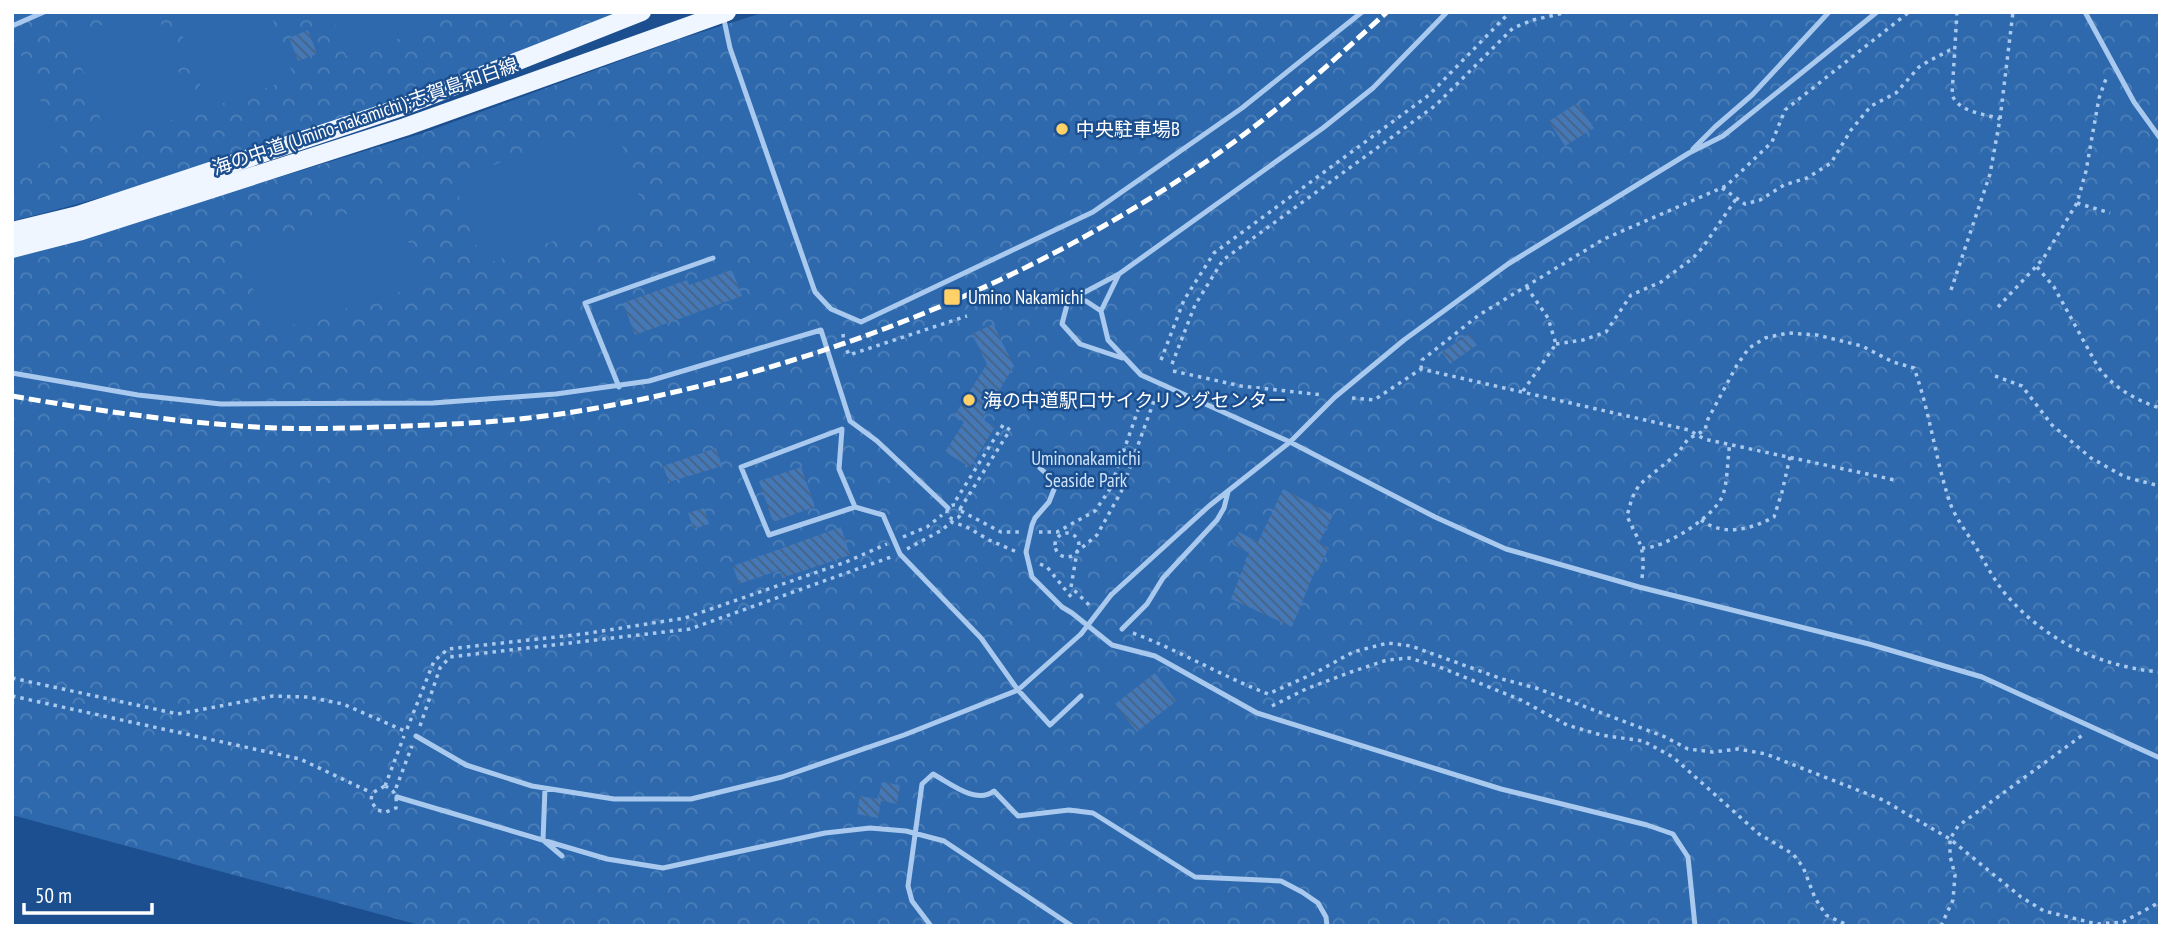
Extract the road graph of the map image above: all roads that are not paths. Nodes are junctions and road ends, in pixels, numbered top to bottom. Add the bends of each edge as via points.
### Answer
1 (44, 12) edge
2 (642, 12) edge
3 (1362, 12) edge
4 (1447, 12) edge
5 (1829, 12) edge
6 (1877, 12) edge
7 (2085, 12) edge
8 (724, 13) edge
9 (12, 26) edge
10 (2160, 138) edge
11 (1689, 153) junction
12 (12, 231) edge
13 (12, 249) edge
14 (713, 258) dead end
15 (1119, 274) junction
16 (1068, 300) junction
17 (1101, 311) junction
18 (1125, 359) junction
19 (12, 373) edge
20 (619, 387) junction
21 (850, 421) junction
22 (842, 429) junction
23 (1290, 442) junction
24 (1040, 468) dead end
25 (1229, 490) junction
26 (855, 507) junction
27 (949, 508) road end
28 (1122, 629) road end
29 (1018, 691) junction
30 (1081, 695) dead end
31 (416, 736) road end
32 (2160, 758) edge
33 (545, 788) junction
34 (395, 794) road end
35 (916, 833) junction
36 (543, 840) junction
37 (562, 856) dead end
38 (931, 926) edge
39 (1072, 926) edge
40 (1327, 926) edge
41 (1695, 926) edge

1 - 9 lane
2 - 12 main road, 海の中道 (Umino-nakamichi);志賀島和白線 via 401,107 78,215
3 - 8 lane via 1242,108 1093,212 861,322 831,309 815,292 730,48
4 - 15 lane via 1373,88 1333,120
5 - 11 lane via 1752,95
6 - 11 lane via 1723,136
7 - 10 lane via 2134,102
8 - 13 main road, 海の中道 (Umino-nakamichi);志賀島和白線 via 405,127 82,231
11 - 23 lane via 1508,264 1404,340 1335,397
14 - 20 lane via 585,303
15 - 16 lane
15 - 17 lane
16 - 17 lane via 1086,301
16 - 18 lane via 1062,324 1080,344
17 - 18 lane via 1108,340
18 - 23 lane via 1141,375
19 - 20 lane via 221,404 433,403
20 - 21 lane via 701,368 821,331
21 - 22 lane
21 - 27 lane
22 - 26 lane via 839,469
22 - 26 lane via 741,467 769,535
23 - 25 lane
23 - 32 lane via 1506,549 1982,677
24 - 41 lane via 1055,487 1032,525 1026,552 1032,578 1112,645 1155,656 1257,713 1501,789 1673,834 1688,857
25 - 28 lane via 1217,520
25 - 29 lane, bridge via 1111,595 1081,634
26 - 29 lane via 883,515 900,554 981,638
29 - 30 lane via 1050,725
29 - 33 lane via 808,768 691,799 614,799
31 - 33 lane via 466,765
33 - 36 lane
34 - 36 lane
35 - 36 lane via 870,828 825,833 663,868 607,859
35 - 38 lane via 908,886 912,901
35 - 39 lane via 944,841
35 - 40 lane via 922,784 933,774 973,795 989,796 994,791 1018,816 1069,810 1093,813 1195,877 1281,881 1318,903
36 - 37 lane

